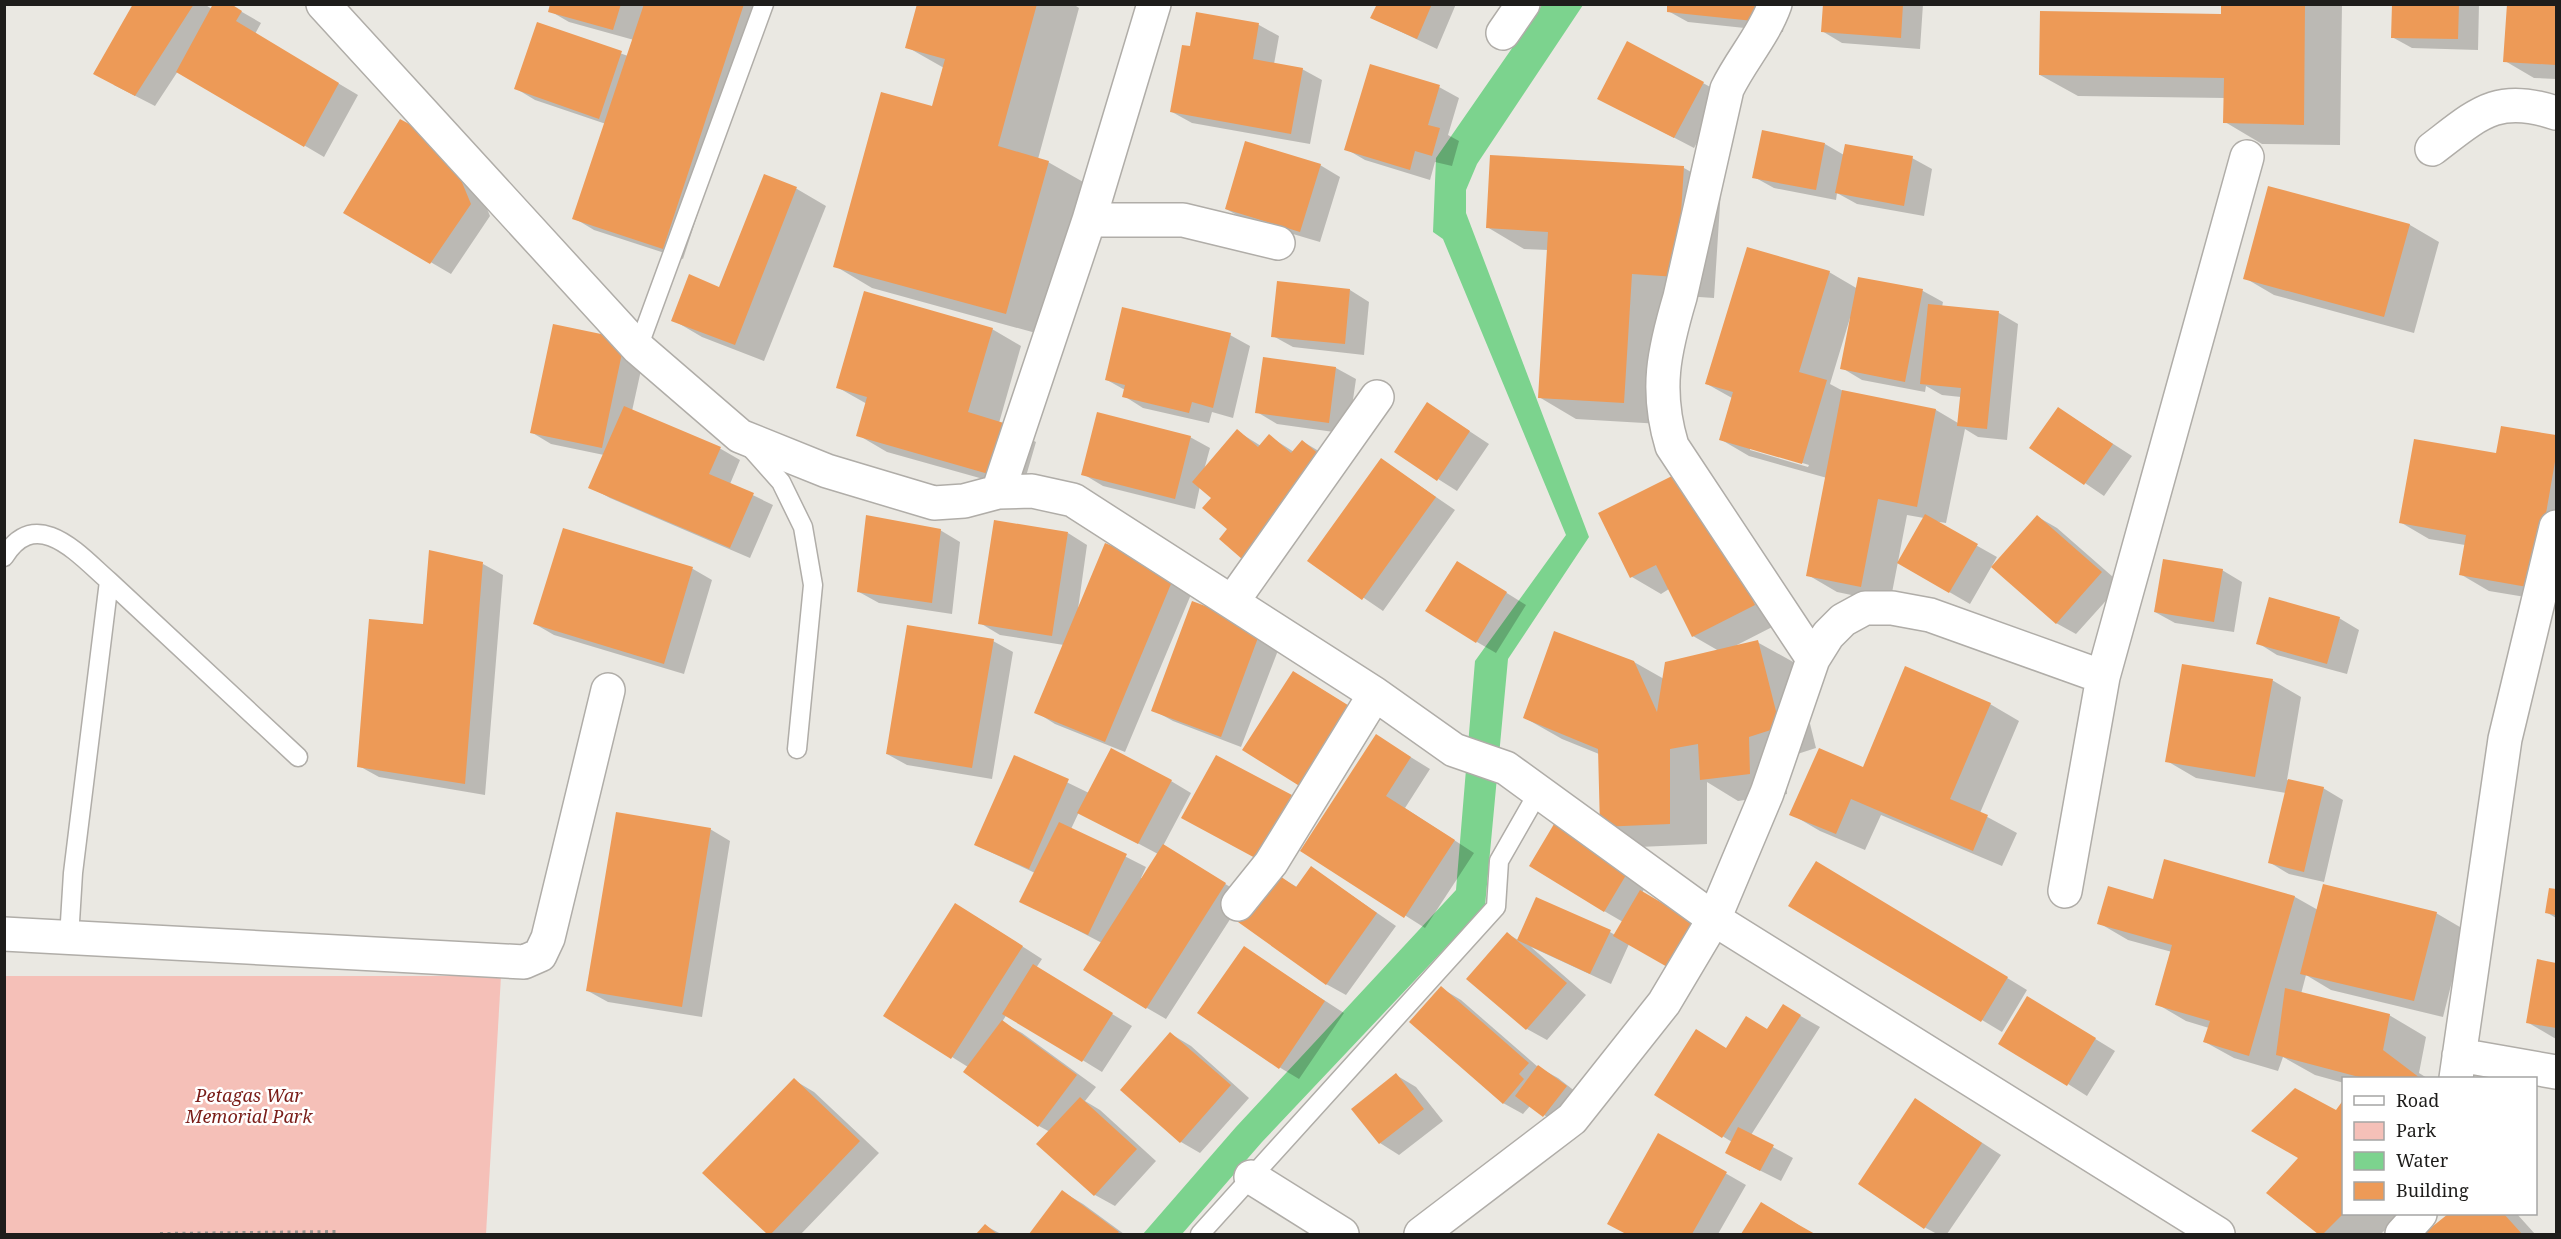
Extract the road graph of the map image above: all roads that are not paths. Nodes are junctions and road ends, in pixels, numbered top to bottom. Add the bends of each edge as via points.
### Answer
1 (323, 4) edge
2 (764, 4) edge
3 (1154, 4) edge
4 (1523, 4) edge
5 (1775, 4) edge
6 (1503, 33) dead end
7 (2556, 113) edge
8 (2432, 149) dead end
9 (2247, 157) dead end
10 (1089, 220) junction
11 (1278, 243) dead end
12 (638, 348) junction
13 (1377, 398) dead end
14 (740, 436) junction
15 (998, 492) junction
16 (2556, 527) edge
17 (4, 557) edge
18 (109, 581) junction
19 (1232, 602) junction
20 (1814, 659) junction
21 (2103, 676) junction
22 (608, 690) dead end
23 (1375, 694) junction
24 (797, 748) dead end
25 (298, 757) dead end
26 (1539, 791) junction
27 (2065, 891) dead end
28 (1238, 904) dead end
29 (1714, 919) junction
30 (4, 934) edge
31 (69, 938) junction
32 (2457, 1067) edge
33 (2556, 1072) edge
34 (1251, 1177) junction
35 (2419, 1215) edge
36 (1200, 1234) edge
37 (1342, 1234) edge
38 (1421, 1234) edge
39 (2218, 1234) edge
40 (2402, 1234) edge

1 - 12 street
2 - 12 lane
3 - 10 street
4 - 6 street
5 - 20 street via 1769,21 1727,89 1670,331 1662,399 1672,446
7 - 8 street via 2508,104 2480,113
9 - 21 street
10 - 11 street via 1183,220
10 - 15 street
12 - 14 street
13 - 19 street
14 - 15 street via 827,471 934,503 964,501
14 - 24 lane via 782,482 803,527 813,585
15 - 19 street via 1032,491 1073,500
16 - 32 street via 2505,739
17 - 18 lane via 27,537 51,536 61,539
18 - 25 lane
18 - 31 lane via 73,873
19 - 23 street
20 - 21 street via 1828,635 1843,620 1866,608 1892,608 1939,618
20 - 29 street via 1767,793
21 - 27 street
22 - 31 street via 548,938 540,955 524,962
23 - 26 street via 1454,750 1506,768
23 - 28 street via 1271,863
26 - 29 street
26 - 34 lane via 1499,861 1496,907
29 - 38 street via 1664,1003 1572,1119
29 - 39 street
30 - 31 street
32 - 33 street
34 - 36 lane
34 - 37 street
35 - 40 street

